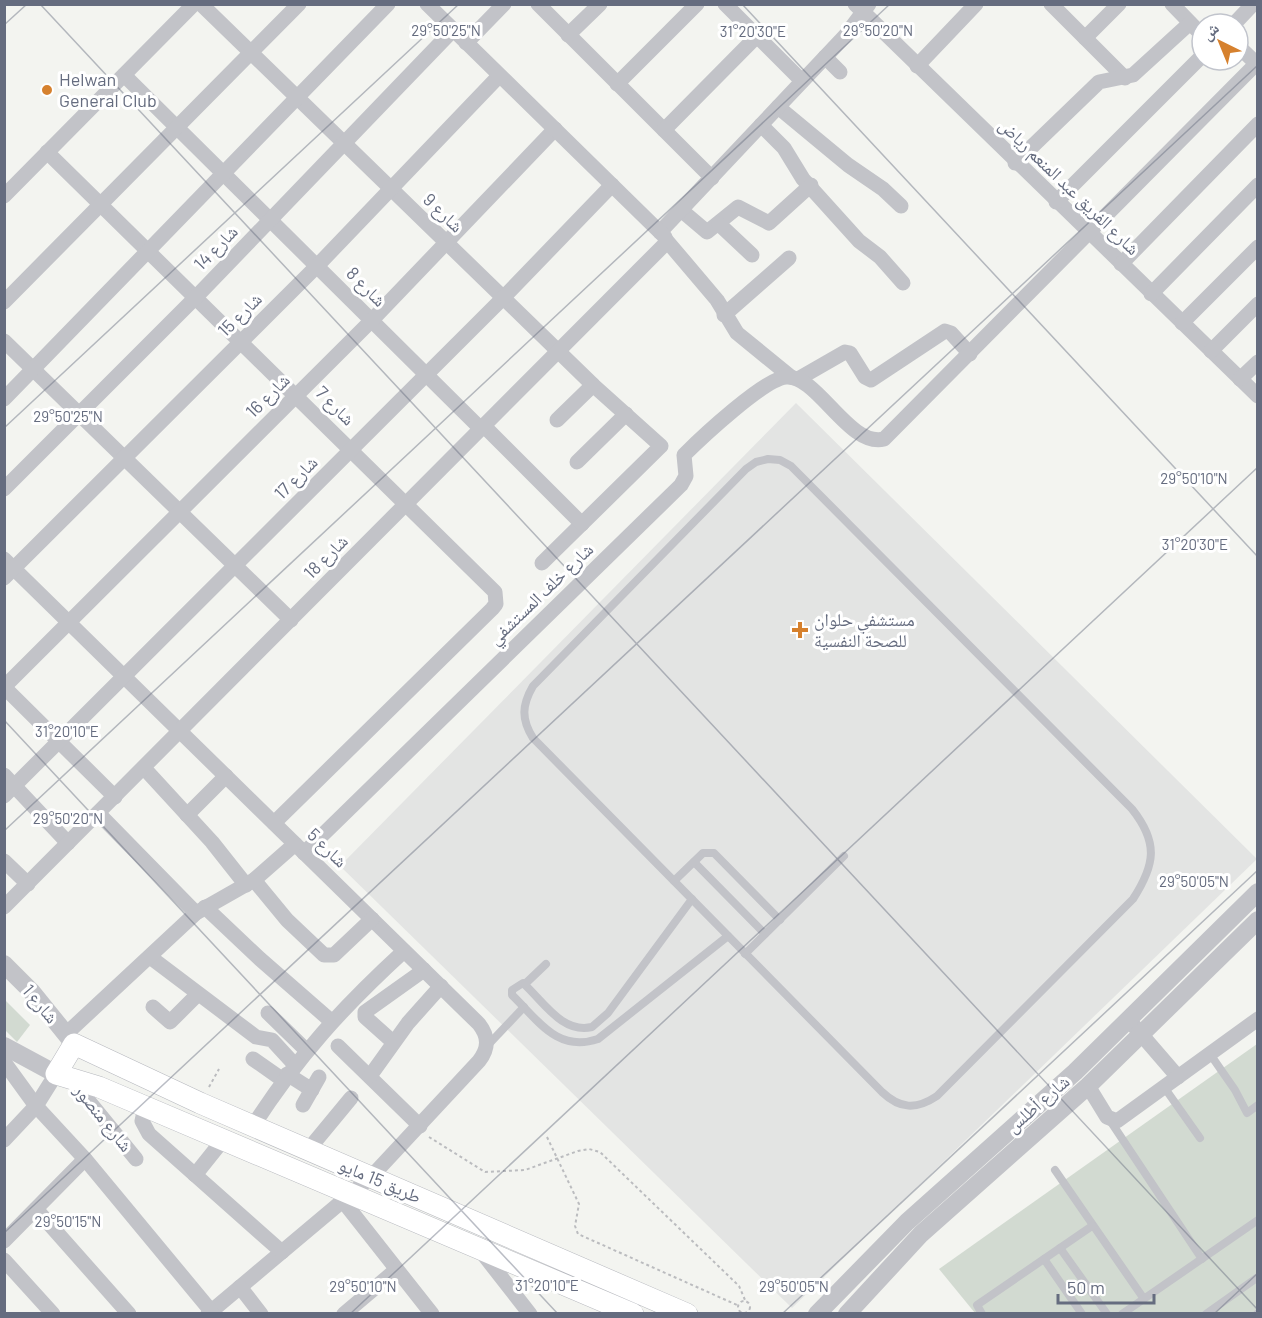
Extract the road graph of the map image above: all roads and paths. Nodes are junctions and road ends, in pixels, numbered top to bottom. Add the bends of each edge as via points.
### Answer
1 (194, 4) edge
2 (201, 4) edge
3 (299, 4) edge
4 (388, 4) edge
5 (427, 4) edge
6 (504, 4) edge
7 (538, 4) edge
8 (600, 4) edge
9 (697, 4) edge
10 (725, 4) edge
11 (976, 4) edge
12 (1051, 4) edge
13 (1119, 4) edge
14 (1172, 4) edge
15 (862, 7) edge
16 (1190, 23) joint
17 (453, 30) junction
18 (568, 35) junction
19 (756, 36) junction
20 (1085, 38) junction
21 (466, 43) junction
22 (251, 53) junction
23 (825, 57) junction
24 (1257, 63) edge
25 (917, 66) junction
26 (1190, 68) edge
27 (840, 72) dead end
28 (124, 75) junction
29 (499, 76) junction
30 (1125, 78) junction
31 (802, 81) junction
32 (617, 84) junction
33 (296, 98) junction
34 (778, 107) junction
35 (1257, 124) edge
36 (761, 125) junction
37 (177, 128) junction
38 (555, 129) junction
39 (664, 130) junction
40 (343, 143) junction
41 (47, 153) junction
42 (1015, 163) junction
43 (225, 175) junction
44 (712, 178) junction
45 (612, 185) junction
46 (811, 185) junction
47 (1257, 185) edge
48 (390, 188) junction
49 (4, 196) edge
50 (1056, 202) junction
51 (101, 205) junction
52 (901, 206) dead end
53 (681, 210) junction
54 (270, 219) junction
55 (719, 224) junction
56 (1087, 232) junction
57 (664, 236) junction
58 (446, 243) junction
59 (1257, 247) edge
60 (149, 251) junction
61 (752, 255) dead end
62 (789, 258) dead end
63 (1121, 264) junction
64 (317, 266) junction
65 (903, 283) dead end
66 (1151, 294) junction
67 (196, 297) junction
68 (504, 298) junction
69 (4, 302) edge
70 (1257, 304) edge
71 (724, 315) junction
72 (372, 320) junction
73 (1182, 323) junction
74 (4, 340) edge
75 (241, 341) junction
76 (558, 351) junction
77 (1210, 351) junction
78 (970, 354) junction
79 (1257, 362) edge
80 (33, 368) junction
81 (427, 375) junction
82 (794, 378) junction
83 (1240, 379) junction
84 (593, 385) junction
85 (297, 395) junction
86 (1257, 396) edge
87 (4, 399) edge
88 (80, 414) junction
89 (626, 414) junction
90 (557, 420) dead end
91 (483, 427) junction
92 (352, 450) junction
93 (124, 458) junction
94 (577, 462) dead end
95 (4, 489) edge
96 (406, 504) junction
97 (180, 512) junction
98 (582, 524) junction
99 (542, 563) dead end
100 (235, 566) junction
101 (8, 568) edge
102 (291, 620) junction
103 (69, 623) junction
104 (124, 677) junction
105 (4, 687) edge
106 (180, 731) junction
107 (59, 742) junction
108 (144, 768) junction
109 (226, 776) junction
110 (8, 786) edge
111 (115, 797) junction
112 (98, 813) junction
113 (187, 815) junction
114 (274, 823) junction
115 (68, 843) junction
116 (300, 848) junction
117 (843, 856) dead end
118 (4, 861) edge
119 (694, 862) junction
120 (674, 881) junction
121 (250, 883) junction
122 (28, 884) junction
123 (1257, 892) edge
124 (692, 899) junction
125 (4, 908) edge
126 (201, 910) junction
127 (372, 919) junction
128 (780, 920) junction
129 (1257, 920) edge
130 (765, 934) junction
131 (728, 936) junction
132 (404, 951) junction
133 (745, 954) junction
134 (150, 957) junction
135 (4, 964) edge
136 (546, 964) dead end
137 (424, 970) junction
138 (525, 984) junction
139 (441, 987) junction
140 (198, 994) junction
141 (153, 1007) dead end
142 (524, 1007) junction
143 (268, 1013) dead end
144 (1128, 1019) junction
145 (1257, 1019) edge
146 (331, 1021) junction
147 (1141, 1034) junction
148 (70, 1039) junction
149 (393, 1042) junction
150 (4, 1046) edge
151 (338, 1046) dead end
152 (487, 1047) junction
153 (306, 1050) junction
154 (1210, 1054) junction
155 (253, 1059) dead end
156 (4, 1062) edge
157 (219, 1069) dead end
158 (288, 1073) junction
159 (63, 1075) junction
160 (370, 1077) junction
161 (1178, 1077) junction
162 (1088, 1086) junction
163 (1164, 1087) junction
164 (208, 1088) dead end
165 (351, 1098) dead end
166 (303, 1105) dead end
167 (1257, 1105) edge
168 (36, 1106) junction
169 (145, 1107) junction
170 (1110, 1120) junction
171 (253, 1126) junction
172 (418, 1127) junction
173 (547, 1137) dead end
174 (1200, 1138) dead end
175 (4, 1140) edge
176 (223, 1140) junction
177 (308, 1150) junction
178 (558, 1157) junction
179 (85, 1159) junction
180 (136, 1159) dead end
181 (1055, 1170) dead end
182 (195, 1175) junction
183 (371, 1177) junction
184 (347, 1198) junction
185 (36, 1209) junction
186 (1257, 1220) edge
187 (1092, 1226) junction
188 (4, 1241) edge
189 (1060, 1248) junction
190 (479, 1249) junction
191 (282, 1252) junction
192 (1202, 1259) junction
193 (4, 1260) edge
194 (1044, 1260) junction
195 (396, 1270) junction
196 (1257, 1278) edge
197 (240, 1287) junction
198 (1144, 1299) junction
199 (745, 1300) junction
200 (737, 1305) junction
201 (210, 1312) edge
202 (750, 1312) edge
203 (53, 1314) edge
204 (129, 1314) edge
205 (261, 1314) edge
206 (344, 1314) edge
207 (432, 1314) edge
208 (530, 1314) edge
209 (633, 1314) edge
210 (687, 1314) edge
211 (817, 1314) edge
212 (847, 1314) edge
213 (982, 1314) edge
214 (1082, 1314) edge
215 (1107, 1314) edge
216 (1122, 1314) edge
217 (1206, 1314) edge

1 - 28 street
2 - 22 street, شارع 9
3 - 22 street
4 - 33 street
5 - 17 street
6 - 21 street
7 - 18 street
8 - 18 street
9 - 32 street
10 - 19 street
11 - 25 street
12 - 20 street
13 - 20 street
14 - 16 street
15 - 23 street, شارع 18 via 845,36
15 - 25 street, شارع الفريق عبد المنعم رياض
16 - 30 street
17 - 21 street
17 - 40 street, شارع 14
18 - 32 street
19 - 31 street
19 - 39 street
20 - 30 street
21 - 29 street
22 - 33 street, شارع 9
22 - 37 street
23 - 27 street
23 - 31 street, شارع 18
24 - 56 street
25 - 42 street, شارع الفريق عبد المنعم رياض
26 - 50 street
28 - 37 street, شارع 8
28 - 41 street
29 - 38 street
29 - 48 street, شارع 15
30 - 42 street via 1098,82
31 - 34 street, شارع 18
32 - 39 street
33 - 40 street, شارع 9
33 - 43 street
34 - 36 street, شارع 18
34 - 52 street
35 - 63 street
36 - 44 street, شارع 18
36 - 46 street
37 - 43 street, شارع 8
37 - 51 street
38 - 45 street
38 - 58 street, شارع 16
39 - 44 street
40 - 48 street, شارع 9
40 - 54 street, شارع 14
41 - 49 street
41 - 51 street, شارع 7
42 - 50 street, شارع الفريق عبد المنعم رياض
43 - 54 street, شارع 8
43 - 60 street
44 - 53 street, شارع 18
45 - 57 street
45 - 68 street, شارع 17
46 - 55 street via 773,222 765,222 738,207
46 - 65 street via 859,241
47 - 66 street
48 - 58 street, شارع 9
48 - 64 street, شارع 15
50 - 56 street, شارع الفريق عبد المنعم رياض
51 - 60 street, شارع 7
51 - 69 street
53 - 55 street via 703,232 710,232
53 - 57 street, شارع 18
54 - 64 street, شارع 8
54 - 67 street, شارع 14
55 - 61 street
56 - 63 street, شارع الفريق عبد المنعم رياض
56 - 78 street
57 - 71 street via 717,300
57 - 76 street, شارع 18
58 - 68 street, شارع 9
58 - 72 street, شارع 16
59 - 73 street
60 - 67 street, شارع 7
60 - 80 street
62 - 71 street
63 - 66 street, شارع الفريق عبد المنعم رياض
64 - 72 street, شارع 8
64 - 75 street, شارع 15
66 - 73 street, شارع الفريق عبد المنعم رياض
67 - 75 street, شارع 7
67 - 88 street, شارع 14
68 - 76 street, شارع 9
68 - 81 street, شارع 17
70 - 77 street
71 - 82 street via 753,348
72 - 81 street, شارع 8
72 - 85 street, شارع 16
73 - 77 street, شارع الفريق عبد المنعم رياض
74 - 80 street
75 - 85 street, شارع 7
75 - 93 street, شارع 15
76 - 84 street, شارع 9
76 - 91 street, شارع 18
77 - 83 street, شارع الفريق عبد المنعم رياض
78 - 82 street, شارع خلف المستشفي via 945,331 871,380 845,352
78 - 82 street via 890,434 876,441 868,439
79 - 83 street
80 - 87 street
80 - 88 street
81 - 91 street, شارع 8
81 - 92 street, شارع 17
82 - 116 street, شارع خلف المستشفي via 776,380 685,453 686,476 681,485
83 - 86 street, شارع الفريق عبد المنعم رياض
84 - 89 street, شارع 9
84 - 90 street
85 - 92 street, شارع 7
85 - 97 street, شارع 16
88 - 93 street
88 - 95 street, شارع 14
89 - 94 street
89 - 98 street, شارع 9 via 661,446
91 - 96 street, شارع 18
91 - 98 street, شارع 8
92 - 96 street, شارع 7
92 - 100 street, شارع 17
93 - 97 street
93 - 101 street, شارع 15
96 - 102 street, شارع 18
96 - 114 street, شارع 7 via 492,587 497,598 492,609
97 - 100 street
97 - 103 street, شارع 16
98 - 99 street
100 - 102 street
100 - 104 street, شارع 17
101 - 103 street, شارع 5
102 - 106 street, شارع 18
103 - 104 street, شارع 5
103 - 105 street, شارع 16
104 - 106 street, شارع 5
104 - 107 street, شارع 17
105 - 107 street
106 - 108 street, شارع 18
106 - 109 street, شارع 5
107 - 110 street, شارع 17
107 - 111 street
108 - 111 street, شارع 18
108 - 113 street
109 - 113 street
109 - 114 street, شارع 5
110 - 115 street
111 - 112 street, شارع 18
112 - 115 street, شارع 18
112 - 126 street
113 - 121 street
114 - 116 street, شارع 5
115 - 122 street, شارع 18
116 - 121 street, شارع خلف المستشفي
116 - 127 street, شارع 5
117 - 128 lane
118 - 122 street
119 - 120 lane
119 - 128 lane via 703,853 714,853
119 - 130 lane
120 - 124 lane
120 - 133 lane via 533,738 523,712 526,698 533,686 746,469 762,460 780,460 791,466 1132,809 1151,841 1152,860 1133,899 924,1105 908,1107 893,1103
121 - 126 street, شارع خلف المستشفي
121 - 127 street via 324,955 333,955
122 - 125 street, شارع 18
123 - 144 street, شارع أطلس
124 - 131 lane
124 - 138 lane via 608,1013 592,1027 572,1028 563,1023
126 - 134 street, شارع خلف المستشفي
126 - 146 street
127 - 132 street, شارع 5
128 - 130 lane
129 - 147 street, شارع أطلس
130 - 133 lane
131 - 133 lane
131 - 142 lane via 598,1039 586,1043 563,1041
132 - 137 street, شارع 5
132 - 146 street
134 - 140 street
134 - 148 street, شارع خلف المستشفي
135 - 148 street, شارع 1
136 - 138 lane
137 - 139 street, شارع 5
137 - 149 street via 365,1012 365,1017
138 - 142 lane via 520,982 511,992
139 - 149 street
139 - 152 street, شارع 5 via 479,1024
140 - 141 street via 170,1022
140 - 158 street via 256,1037 272,1040
142 - 152 lane
143 - 153 street
144 - 147 street
144 - 211 street, شارع أطلس via 1075,1072 907,1222
145 - 154 street
146 - 153 street
147 - 161 street
147 - 162 street, شارع أطلس
148 - 159 main road
148 - 171 main road, طريق 15 مايو
149 - 160 street
150 - 159 street, شارع منصور
151 - 160 street
152 - 172 street via 479,1061
153 - 158 street
154 - 161 street
154 - 167 lane via 1247,1113
155 - 158 street
156 - 168 street
157 - 164 path
158 - 166 street via 315,1084
158 - 171 street
159 - 168 street
159 - 169 main road, طريق 15 مايو
159 - 180 street, شارع منصور
160 - 172 street
161 - 163 street
162 - 170 street
162 - 212 street, شارع أطلس via 921,1234
163 - 170 street via 1117,1121
163 - 174 lane
165 - 177 street
168 - 175 street
168 - 179 street
169 - 176 main road, طريق 15 مايو
169 - 182 street via 144,1128
170 - 192 lane
171 - 177 main road, طريق 15 مايو
172 - 178 path via 484,1172 525,1170
172 - 183 street
173 - 178 path
176 - 182 street
176 - 184 main road, طريق 15 مايو
177 - 183 main road, طريق 15 مايو
178 - 199 path via 589,1149 600,1152 739,1286
178 - 200 path via 579,1204 575,1226 578,1234
179 - 185 street
179 - 201 street
181 - 187 lane
182 - 191 street
183 - 184 street
183 - 210 main road, طريق 15 مايو
184 - 190 main road, طريق 15 مايو
184 - 191 street
184 - 195 street
185 - 188 street
185 - 204 street
186 - 192 lane
187 - 189 lane
187 - 198 lane
189 - 194 lane
189 - 215 lane
190 - 208 street
190 - 209 main road, طريق 15 مايو
191 - 197 street
192 - 198 lane
193 - 203 street
194 - 213 lane via 977,1305
194 - 214 lane
195 - 206 street
195 - 207 street
196 - 217 lane
197 - 201 street
197 - 205 street
198 - 216 lane
199 - 200 path
199 - 202 path
200 - 202 path via 739,1312

